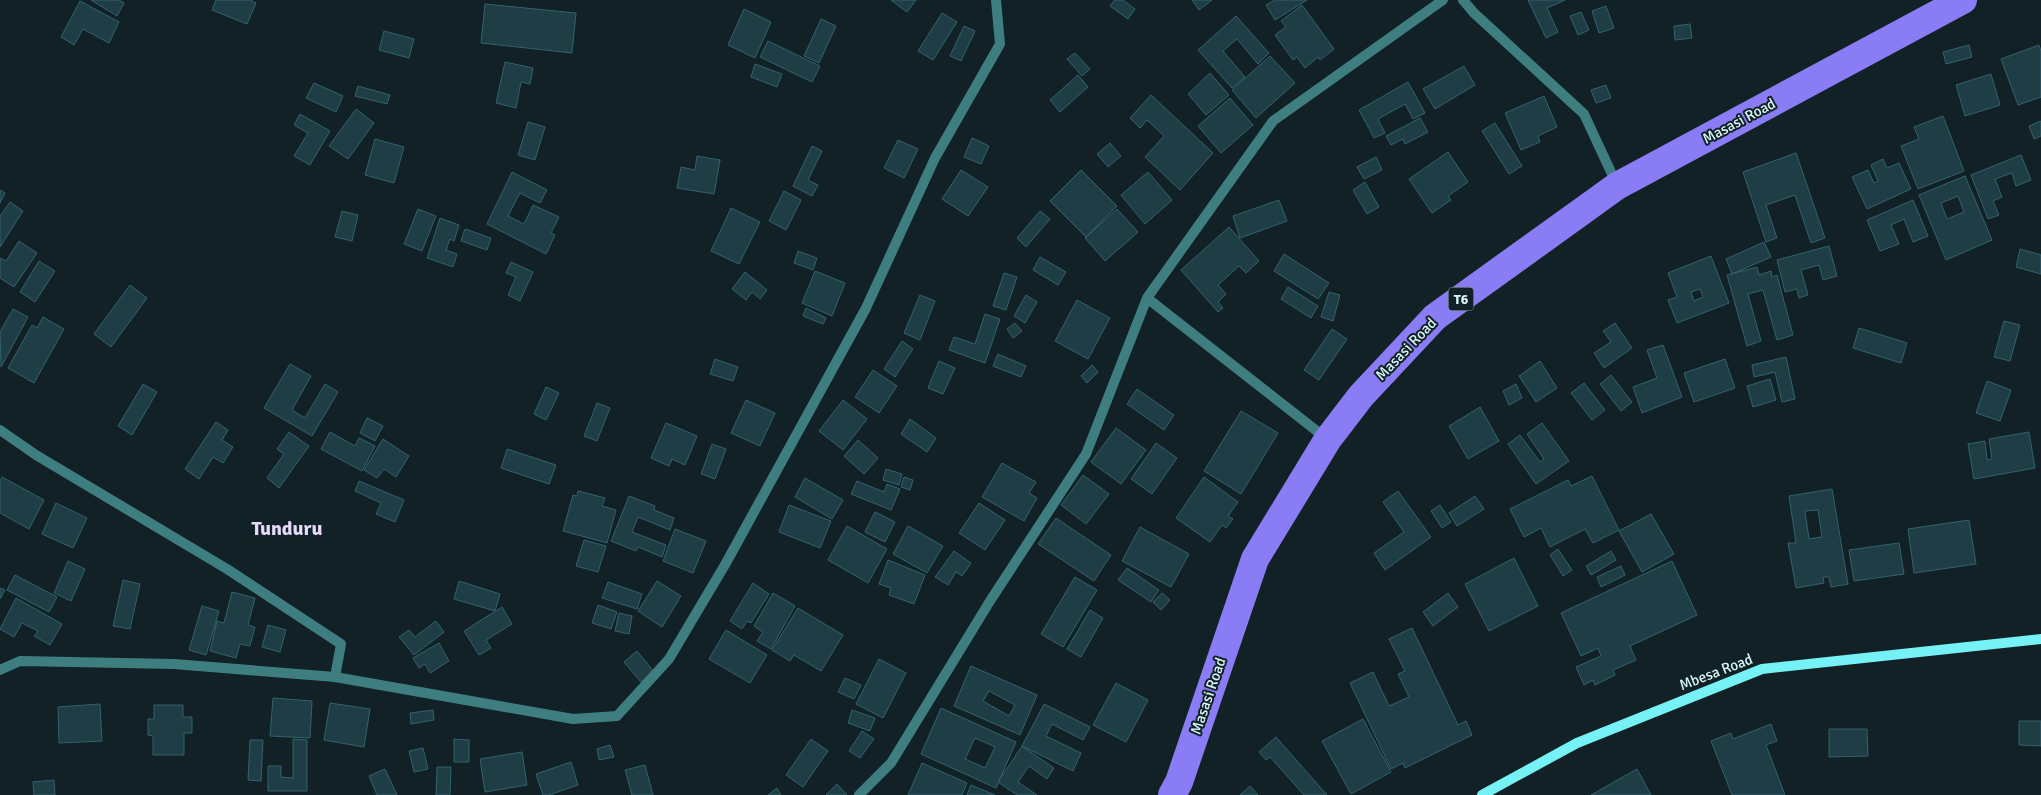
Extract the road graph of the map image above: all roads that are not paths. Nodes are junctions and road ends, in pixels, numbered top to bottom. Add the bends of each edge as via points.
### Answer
1 (996, 0) edge
2 (1443, 0) edge
3 (1463, 0) edge
4 (1963, 0) edge
5 (1618, 186) junction
6 (1147, 298) junction
7 (0, 430) edge
8 (1328, 439) junction
9 (2041, 639) edge
10 (0, 670) edge
11 (335, 677) junction
12 (859, 795) edge
13 (1172, 795) edge
14 (1482, 795) edge

1 - 11 street via 1000,44 935,158 866,308 726,563 669,659 617,716 573,719
2 - 6 street via 1273,121
3 - 5 street via 1584,114
4 - 5 highway, Masasi Road / T6
5 - 8 highway, Masasi Road / T6 via 1435,317 1361,396
6 - 8 street
6 - 12 street via 1086,454 990,601 891,763
7 - 11 street via 227,569 341,644
8 - 13 highway, Masasi Road / T6 via 1255,558
9 - 14 main road, Mbesa Road via 1762,669 1577,743
10 - 11 street via 20,661 174,664

